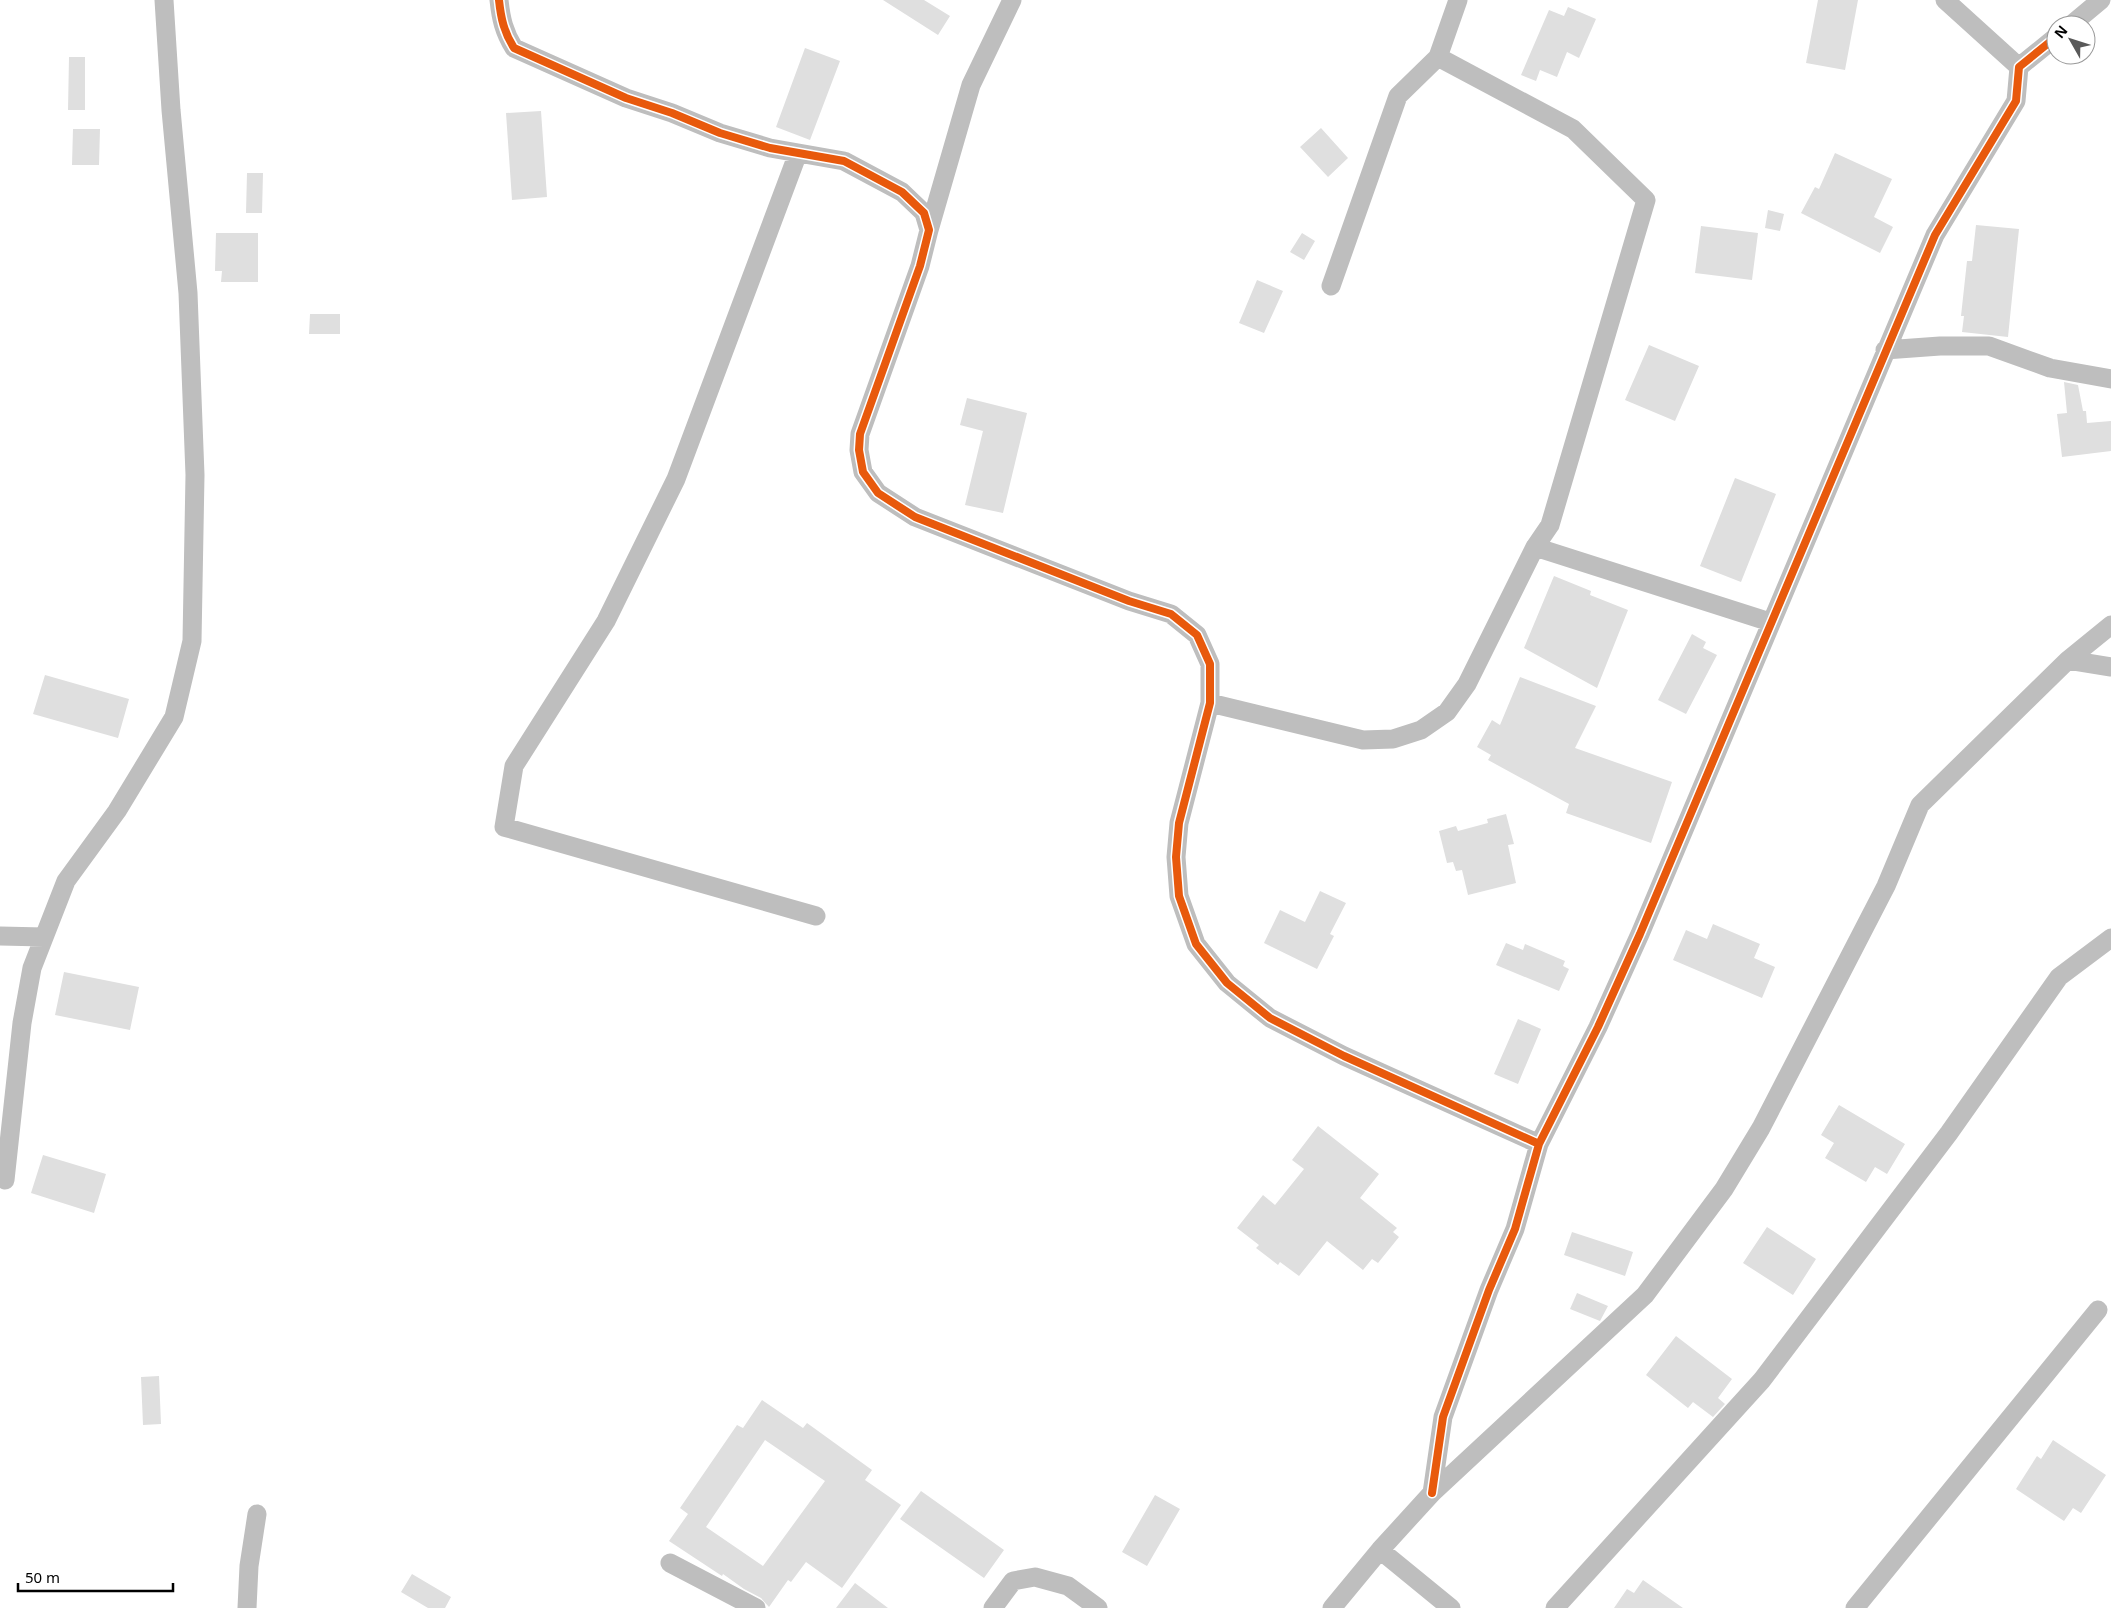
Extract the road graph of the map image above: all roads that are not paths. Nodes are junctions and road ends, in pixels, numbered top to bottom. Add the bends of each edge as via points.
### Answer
1 (164, 0) edge
2 (499, 0) edge
3 (1012, 0) edge
4 (1458, 0) edge
5 (1944, 0) edge
6 (2101, 0) edge
7 (2083, 15) edge
8 (2046, 45) edge
9 (1438, 57) junction
10 (2019, 67) junction
11 (798, 153) junction
12 (928, 230) junction
13 (1331, 286) dead end
14 (1885, 350) junction
15 (2111, 379) edge
16 (1535, 547) junction
17 (1770, 622) junction
18 (2111, 625) edge
19 (2068, 660) junction
20 (2111, 667) edge
21 (1210, 703) junction
22 (816, 916) dead end
23 (0, 936) edge
24 (44, 937) junction
25 (2111, 938) edge
26 (1539, 1144) junction
27 (5, 1180) dead end
28 (2098, 1310) dead end
29 (1432, 1493) junction
30 (257, 1514) dead end
31 (1380, 1550) junction
32 (670, 1563) dead end
33 (247, 1608) edge
34 (756, 1608) edge
35 (993, 1608) edge
36 (1098, 1608) edge
37 (1332, 1608) edge
38 (1451, 1608) edge
39 (1555, 1608) edge
40 (1855, 1608) edge

1 - 24 street via 188,293 195,475 192,641 174,717 117,811 66,881
2 - 11 street via 506,36 514,48 626,98 720,133
3 - 12 street via 971,85
4 - 9 street
5 - 10 street
6 - 7 street
8 - 10 street
9 - 13 street via 1398,96
9 - 16 street via 1573,129 1646,200 1550,524
10 - 14 street via 2016,100 1941,223
11 - 12 street via 844,161 902,192 924,213
11 - 22 street via 676,478 606,621 514,766 504,827
12 - 21 street via 920,266 860,434 863,472 878,493 915,517 1129,601 1171,614 1197,635 1210,664
14 - 15 street via 1989,346 2050,368
14 - 17 street
16 - 17 street
16 - 21 street via 1467,684 1447,712 1421,730 1394,739 1363,740
17 - 26 street via 1598,1028
18 - 19 street
19 - 20 street
19 - 29 street via 1920,805 1886,886 1761,1128 1724,1190 1645,1295
21 - 26 street via 1179,823 1176,857 1179,896 1196,944 1227,983 1270,1018 1344,1056
23 - 24 street
24 - 27 street via 32,968 22,1023
25 - 39 street via 2059,976 1949,1132 1762,1380
26 - 29 street via 1515,1229 1443,1417
28 - 40 street
29 - 31 street
30 - 33 street
31 - 37 street
31 - 38 street
32 - 34 street
35 - 36 street via 1013,1581 1035,1577 1068,1586

